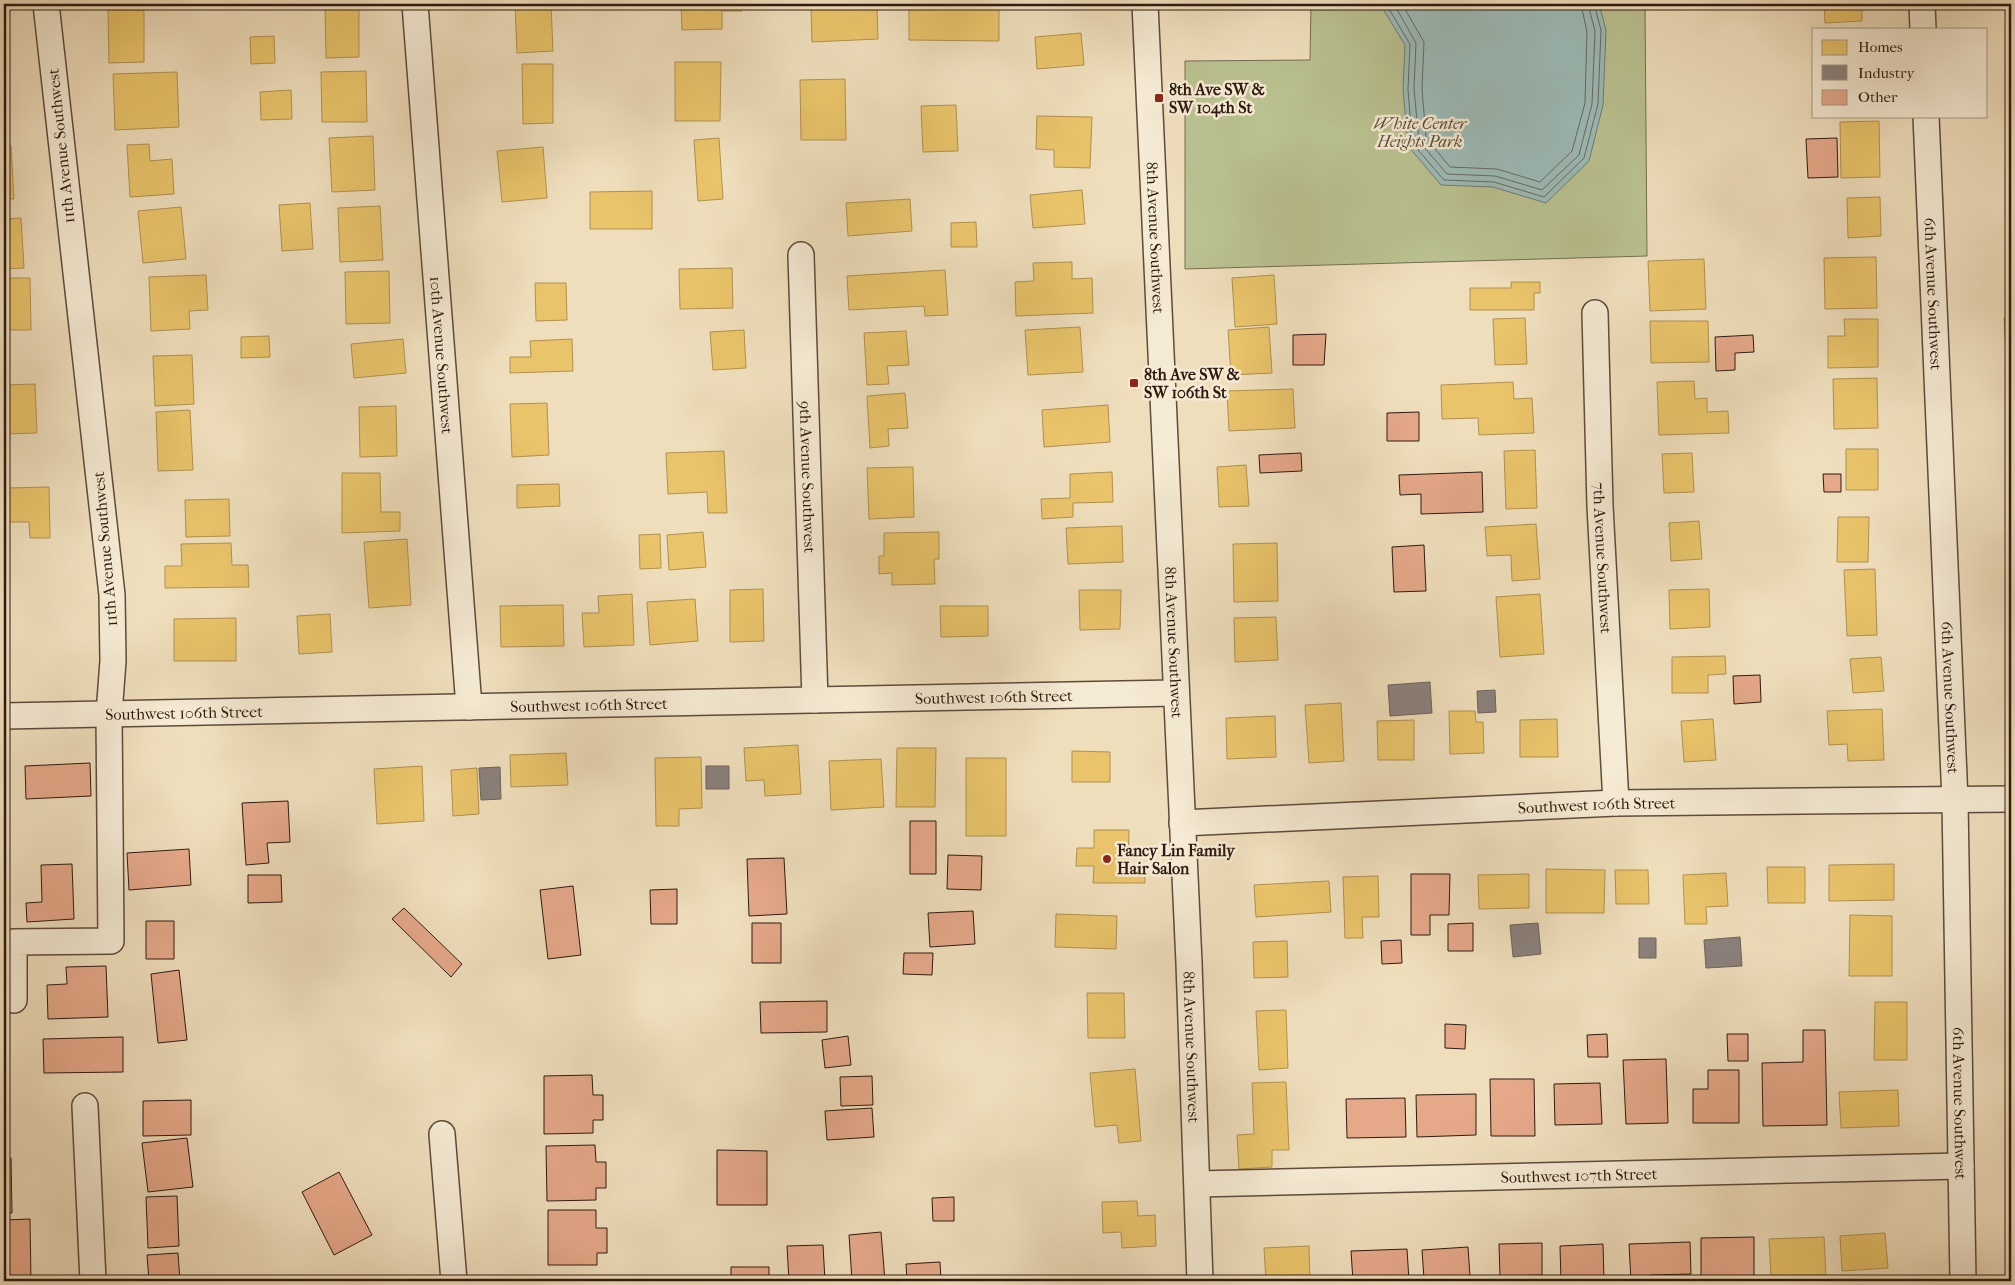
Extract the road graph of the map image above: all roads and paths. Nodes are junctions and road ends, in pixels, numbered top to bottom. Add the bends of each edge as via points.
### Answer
1 (46, 4) edge
2 (415, 4) edge
3 (1146, 4) edge
4 (1922, 4) edge
5 (1923, 28) edge
6 (1926, 118) edge
7 (801, 255) dead end
8 (1595, 313) dead end
9 (1175, 693) junction
10 (815, 700) junction
11 (469, 706) junction
12 (109, 714) junction
13 (4, 716) edge
14 (2011, 799) edge
15 (1956, 800) junction
16 (1616, 803) junction
17 (1182, 824) junction
18 (14, 1000) dead end
19 (85, 1106) dead end
20 (442, 1134) dead end
21 (1961, 1166) junction
22 (1198, 1184) junction
23 (93, 1281) edge
24 (454, 1281) edge
25 (1201, 1281) edge
26 (1963, 1281) edge

1 - 12 street, 11th Avenue Southwest via 112,595 113,661
2 - 11 street, 10th Avenue Southwest
3 - 9 street, 8th Avenue Southwest
4 - 5 street
6 - 15 street, 6th Avenue Southwest
7 - 10 street, 9th Avenue Southwest
8 - 16 street, 7th Avenue Southwest via 1600,506
9 - 10 street, Southwest 106th Street
9 - 17 street, 8th Avenue Southwest
10 - 11 street, Southwest 106th Street
11 - 12 street, Southwest 106th Street
12 - 13 street, Southwest 106th Street
12 - 18 street, 11th Avenue Southwest via 111,941 14,942
14 - 15 street, Southwest 106th Street
15 - 16 street, Southwest 106th Street
15 - 21 street, 6th Avenue Southwest
16 - 17 street, Southwest 106th Street
17 - 22 street, 8th Avenue Southwest
19 - 23 street
20 - 24 street
21 - 22 street, Southwest 107th Street
21 - 26 street, 6th Avenue Southwest
22 - 25 street, 8th Avenue Southwest

